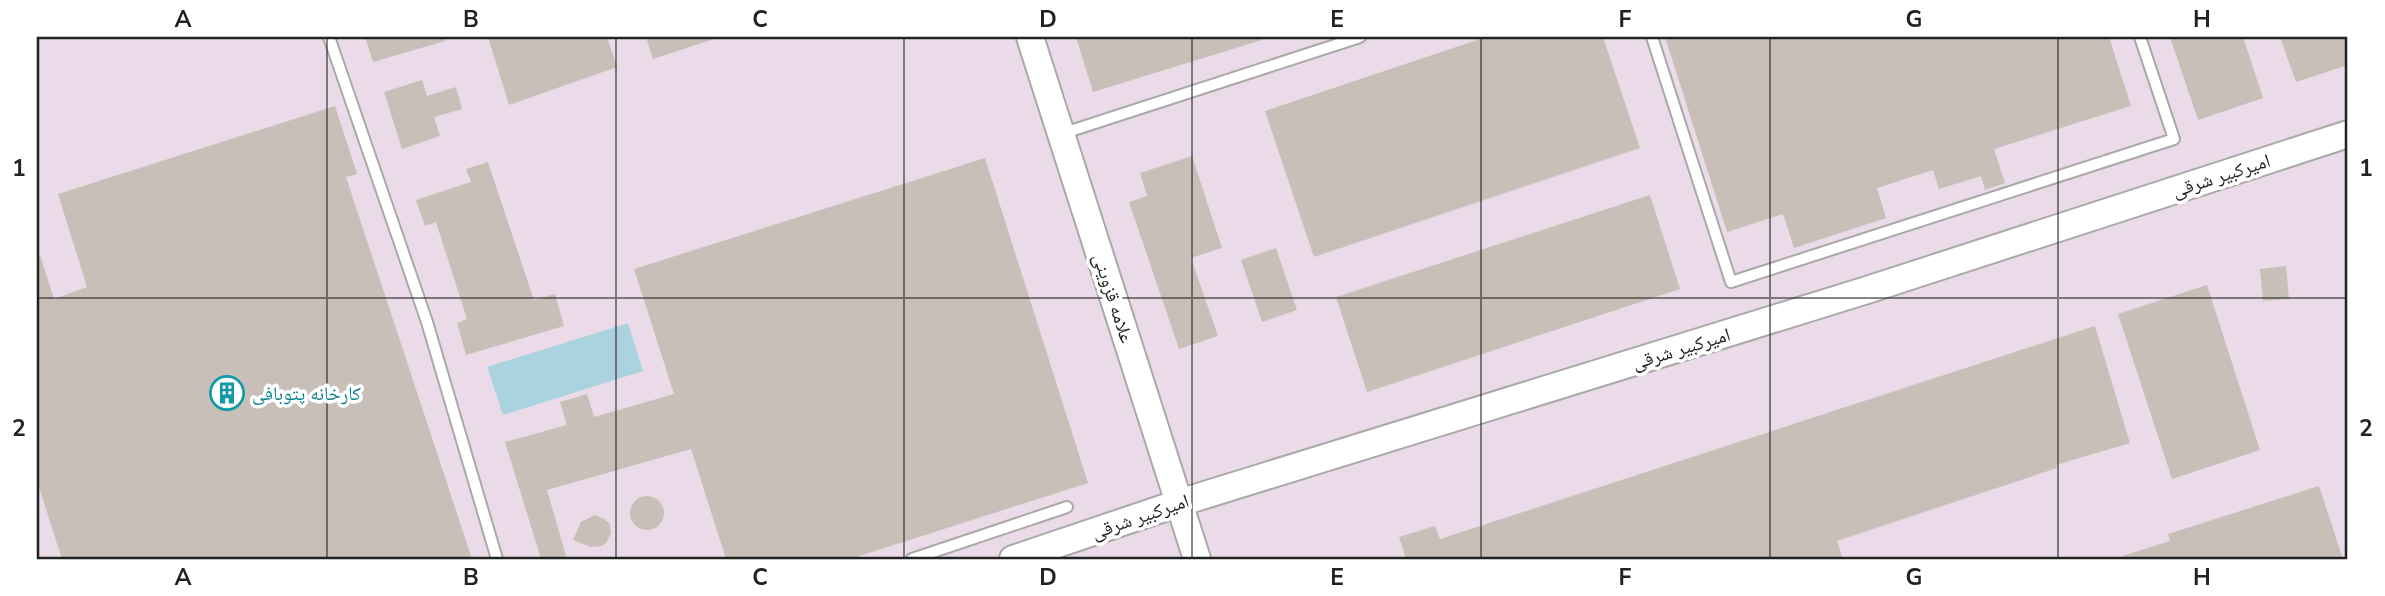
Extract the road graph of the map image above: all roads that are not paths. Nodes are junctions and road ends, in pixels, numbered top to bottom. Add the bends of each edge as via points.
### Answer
1 (329, 37) edge
2 (1030, 37) edge
3 (1360, 37) edge
4 (1652, 37) edge
5 (2140, 37) edge
6 (1061, 134) junction
7 (2348, 134) edge
8 (1179, 503) junction
9 (1067, 507) dead end
10 (497, 559) edge
11 (912, 559) edge
12 (1013, 559) edge
13 (1197, 559) edge

1 - 10 lane via 427,322
2 - 6 street, علامه قزوینی
3 - 6 lane
4 - 5 lane via 1731,282 2174,139
6 - 8 street, علامه قزوینی
7 - 8 street, امیرکبیر شرقی via 1854,294
8 - 12 street, امیرکبیر شرقی
8 - 13 street, علامه قزوینی
9 - 11 lane

